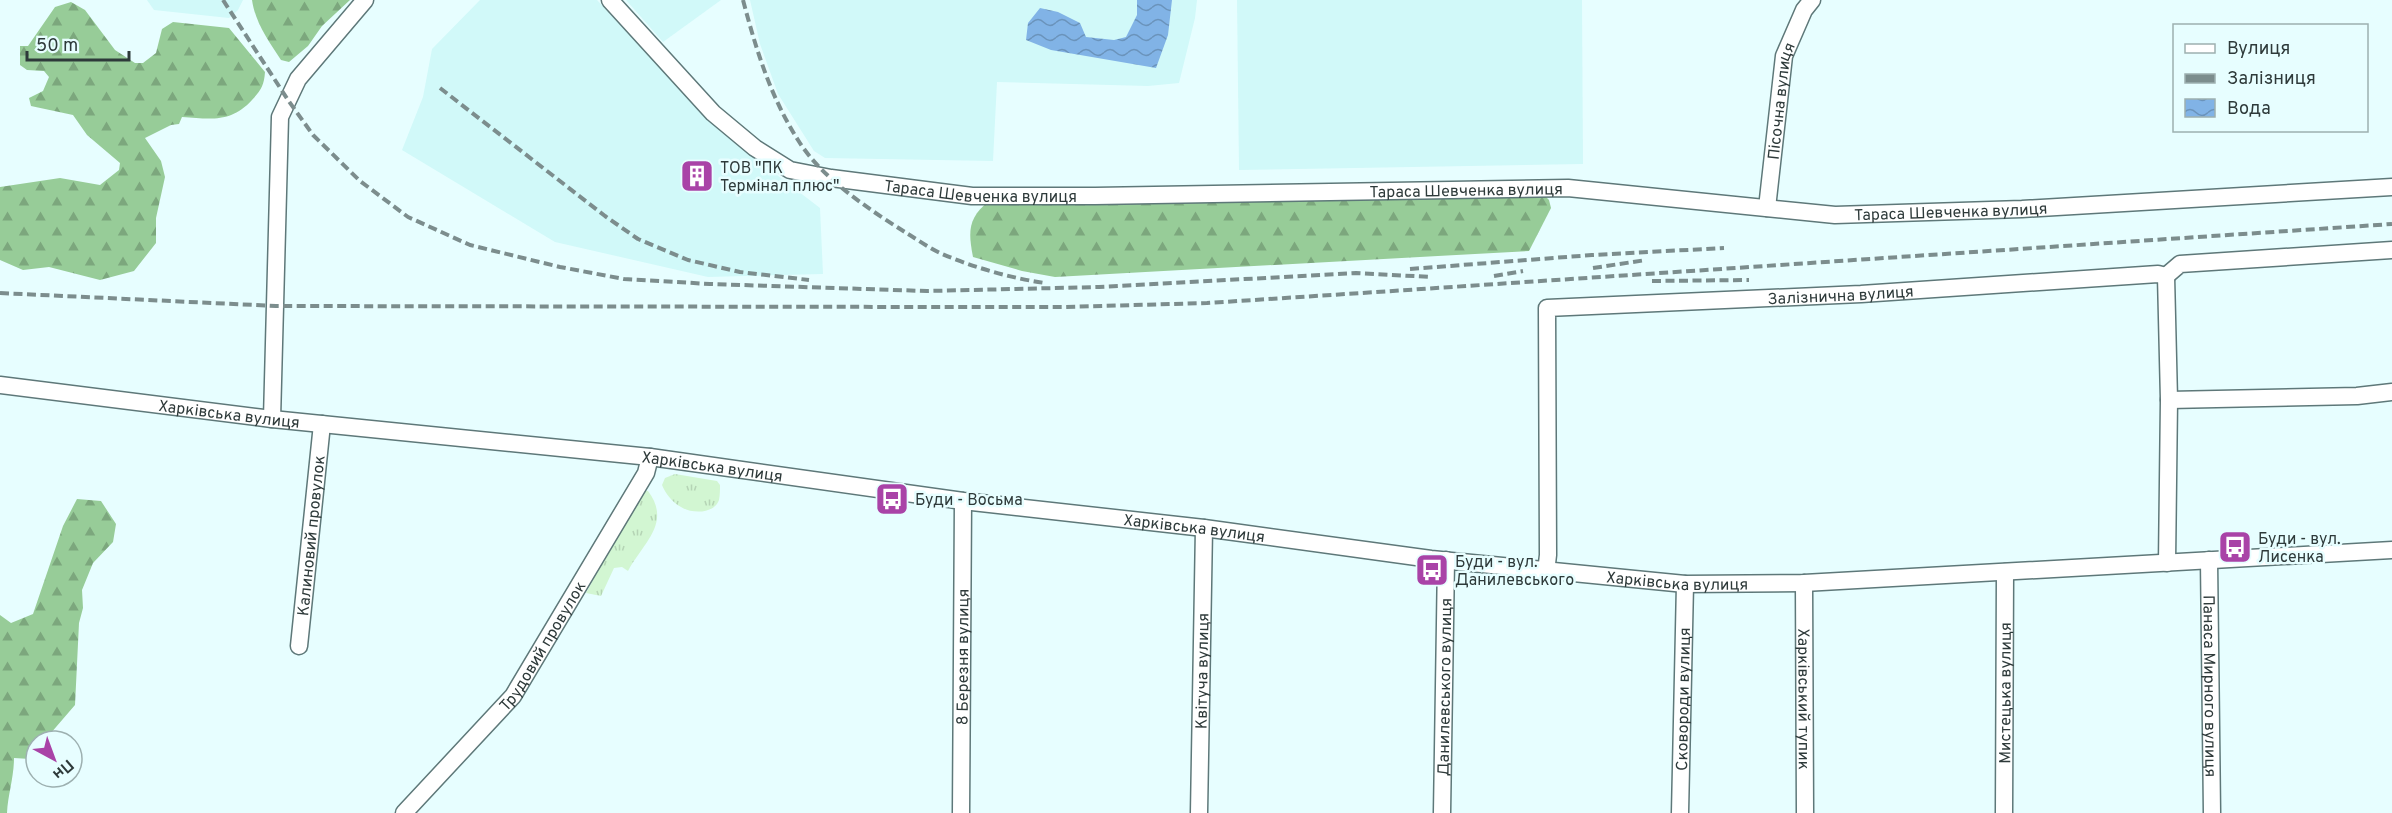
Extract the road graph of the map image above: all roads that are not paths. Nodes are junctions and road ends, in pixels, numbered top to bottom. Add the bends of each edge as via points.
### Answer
1 (365, 0) edge
2 (610, 0) edge
3 (1806, 3) edge
4 (2392, 187) edge
5 (1767, 208) junction
6 (2392, 250) edge
7 (2166, 276) junction
8 (0, 385) edge
9 (2392, 392) edge
10 (2169, 399) junction
11 (272, 419) junction
12 (322, 424) junction
13 (650, 457) junction
14 (963, 501) junction
15 (1204, 528) junction
16 (2392, 550) edge
17 (1446, 560) junction
18 (2209, 560) junction
19 (2168, 562) junction
20 (1546, 572) junction
21 (2005, 572) junction
22 (1804, 583) junction
23 (1685, 584) junction
24 (299, 646) dead end
25 (404, 813) edge
26 (961, 813) edge
27 (1199, 813) edge
28 (1442, 813) edge
29 (1680, 813) edge
30 (1805, 813) edge
31 (2004, 813) edge
32 (2212, 813) edge

1 - 11 street via 298,79 280,117
2 - 5 street, Тараса Шевченка вулиця via 713,113 790,170 820,176 972,196 1568,188
3 - 5 street, Пісочна вулиця via 1784,56
4 - 5 street, Тараса Шевченка вулиця via 2022,209 1836,215
6 - 7 street, Залізнична вулиця via 2180,264
7 - 10 street
7 - 20 street, Залізнична вулиця via 1548,308
8 - 11 street, Харківська вулиця
9 - 10 street
10 - 19 street
11 - 12 street, Харківська вулиця
12 - 13 street, Харківська вулиця
12 - 24 street, Калиновий провулок
13 - 14 street, Харківська вулиця
13 - 25 street, Трудовий провулок via 646,473 513,696
14 - 15 street, Харківська вулиця
14 - 26 street, 8 Березня вулиця
15 - 17 street, Харківська вулиця
15 - 27 street, Квітуча вулиця
16 - 18 street, Харківська вулиця
17 - 20 street, Харківська вулиця
17 - 28 street, Данилевського вулиця
18 - 19 street, Харківська вулиця
18 - 32 street, Панаса Мирного вулиця
19 - 21 street, Харківська вулиця
20 - 23 street, Харківська вулиця
21 - 22 street, Харківська вулиця
21 - 31 street, Мистецька вулиця
22 - 23 street, Харківська вулиця
22 - 30 street, Харківський тупик
23 - 29 street, Сковороди вулиця

